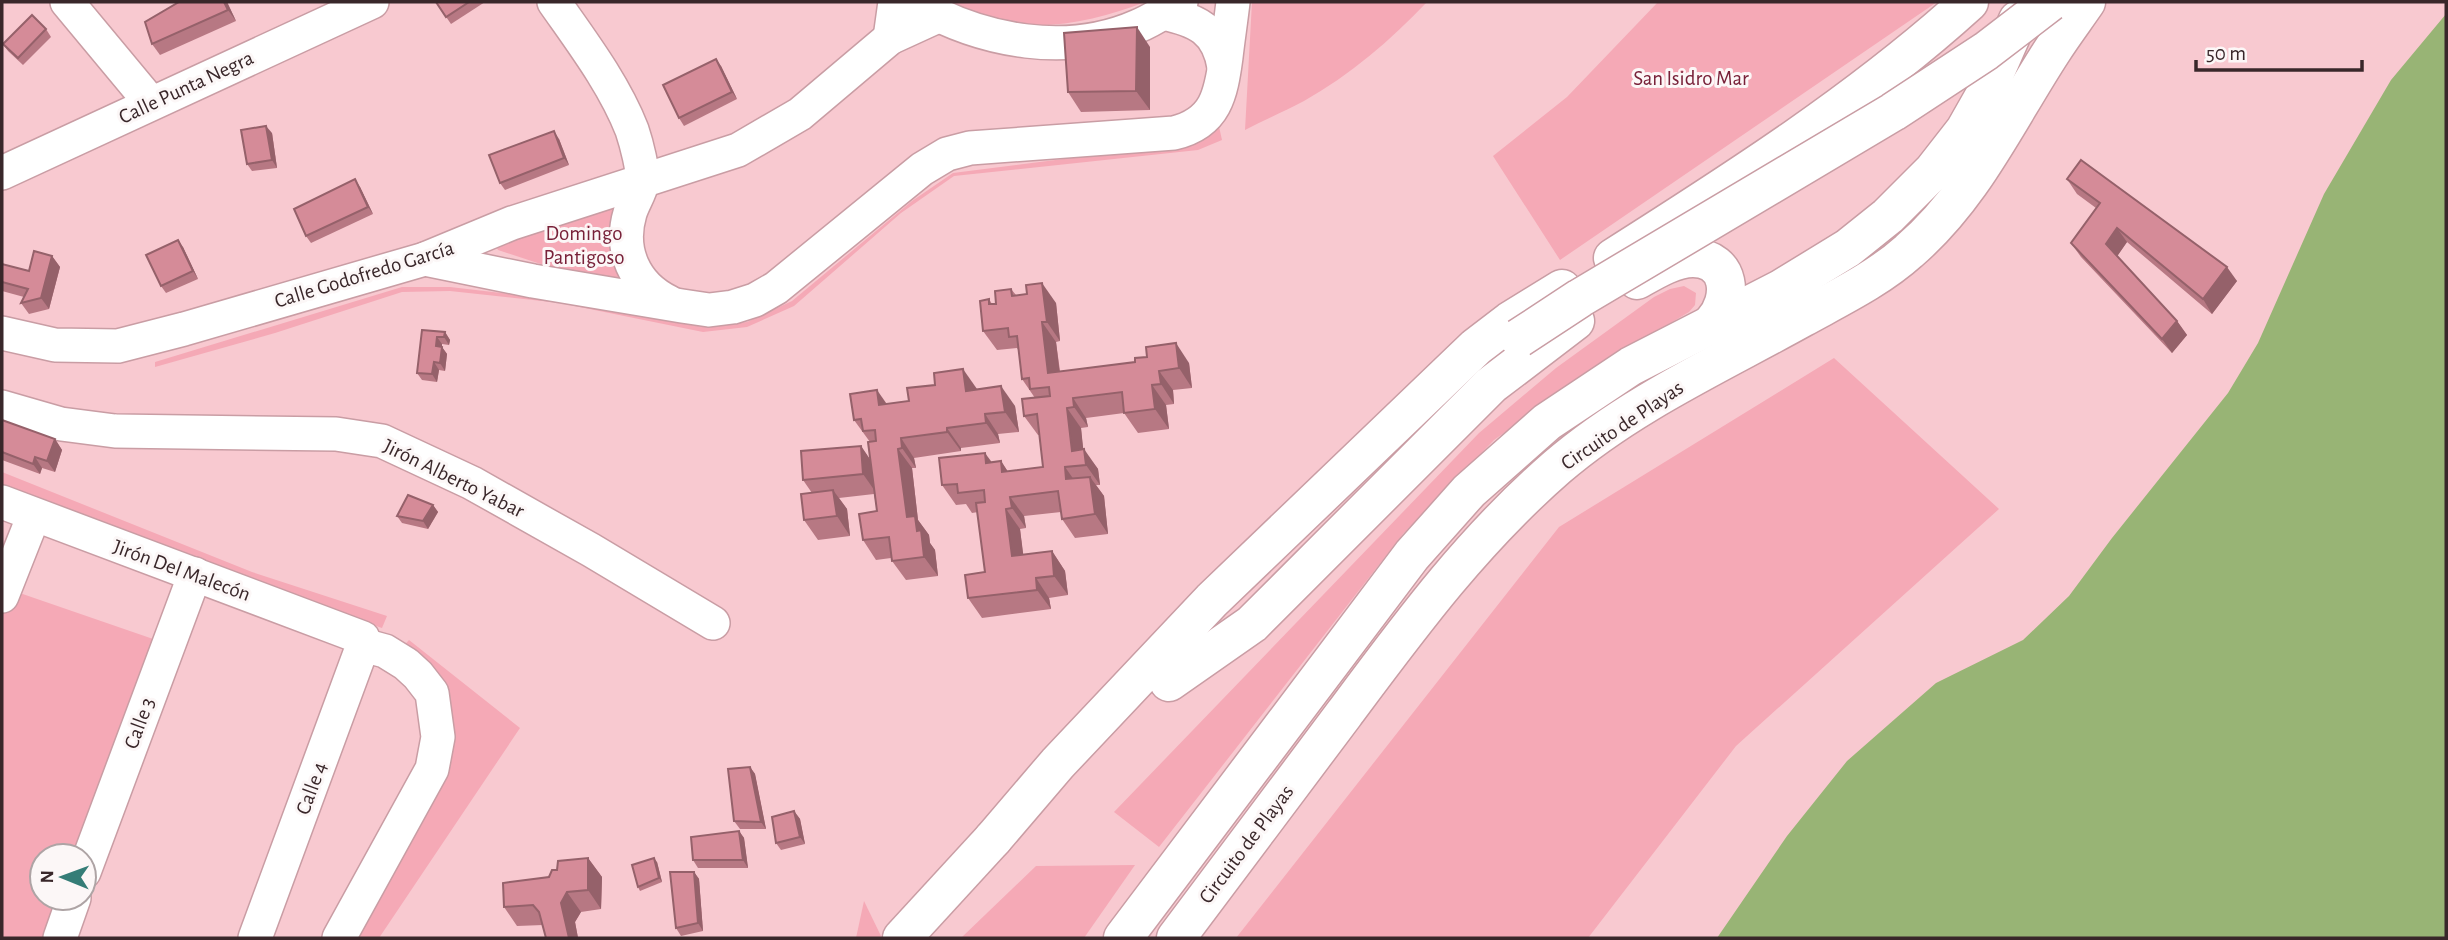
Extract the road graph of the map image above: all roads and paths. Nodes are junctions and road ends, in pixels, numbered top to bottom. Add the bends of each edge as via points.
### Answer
1 (67, 2) edge
2 (372, 2) edge
3 (554, 2) edge
4 (895, 2) edge
5 (1233, 2) edge
6 (1969, 2) edge
7 (2025, 2) edge
8 (2050, 2) edge
9 (2087, 2) edge
10 (1172, 7) edge
11 (926, 9) edge
12 (890, 38) junction
13 (1224, 67) junction
14 (151, 103) junction
15 (2, 173) edge
16 (642, 182) junction
17 (425, 259) junction
18 (675, 304) junction
19 (1713, 322) junction
20 (2, 333) edge
21 (2, 407) edge
22 (2, 502) edge
23 (34, 515) junction
24 (195, 574) junction
25 (2, 596) edge
26 (713, 623) dead end
27 (363, 642) junction
28 (1169, 682) junction
29 (993, 839) junction
30 (95, 842) edge
31 (69, 912) edge
32 (60, 938) edge
33 (256, 938) edge
34 (339, 938) edge
35 (902, 938) edge
36 (1123, 938) edge
37 (1176, 938) edge

1 - 14 street
2 - 14 street, Calle Punta Negra
3 - 16 street via 624,113 638,152
4 - 12 street
5 - 13 street
6 - 29 main road via 1876,78 1759,163 1489,336 1212,600
7 - 19 main road, Circuito de Playas via 1965,130 1914,191 1848,248 1781,289
8 - 28 main road, bridge via 1893,112 1519,338 1480,370
9 - 37 main road, Circuito de Playas via 1973,178 1909,252 1870,280 1605,431 1560,464 1479,542 1393,646
10 - 11 street via 1114,34 1064,42 991,35
10 - 13 street via 1209,32
11 - 12 street, Calle Godofredo García
12 - 16 street, Calle Godofredo García via 800,114 738,150
13 - 18 street via 1222,88 1213,108 1185,129 970,148 947,154 922,169 786,281 755,300 718,309
14 - 15 street, Calle Punta Negra
16 - 17 street, Calle Godofredo García via 512,223
16 - 18 street via 627,223 630,262 646,286
17 - 18 street
17 - 20 street, Calle Godofredo García via 118,346 55,345
19 - 28 main road via 1722,312 1726,281 1719,270 1701,259 1671,263 1615,293 1491,385 1252,624
19 - 36 main road, Circuito de Playas via 1631,366 1547,422 1469,491 1412,555
21 - 26 street, Jirón Alberto Yabar via 61,424 115,430 336,434 382,441 472,483
22 - 23 street, Jirón Del Malecón
23 - 24 street, Jirón Del Malecón
23 - 25 street
24 - 27 street, Jirón Del Malecón
24 - 30 street, Calle 3
27 - 33 street, Calle 4
27 - 34 street, Jirón Del Malecón via 385,651 418,675 432,693 438,737 432,769
28 - 29 main road
29 - 35 main road
31 - 32 street

